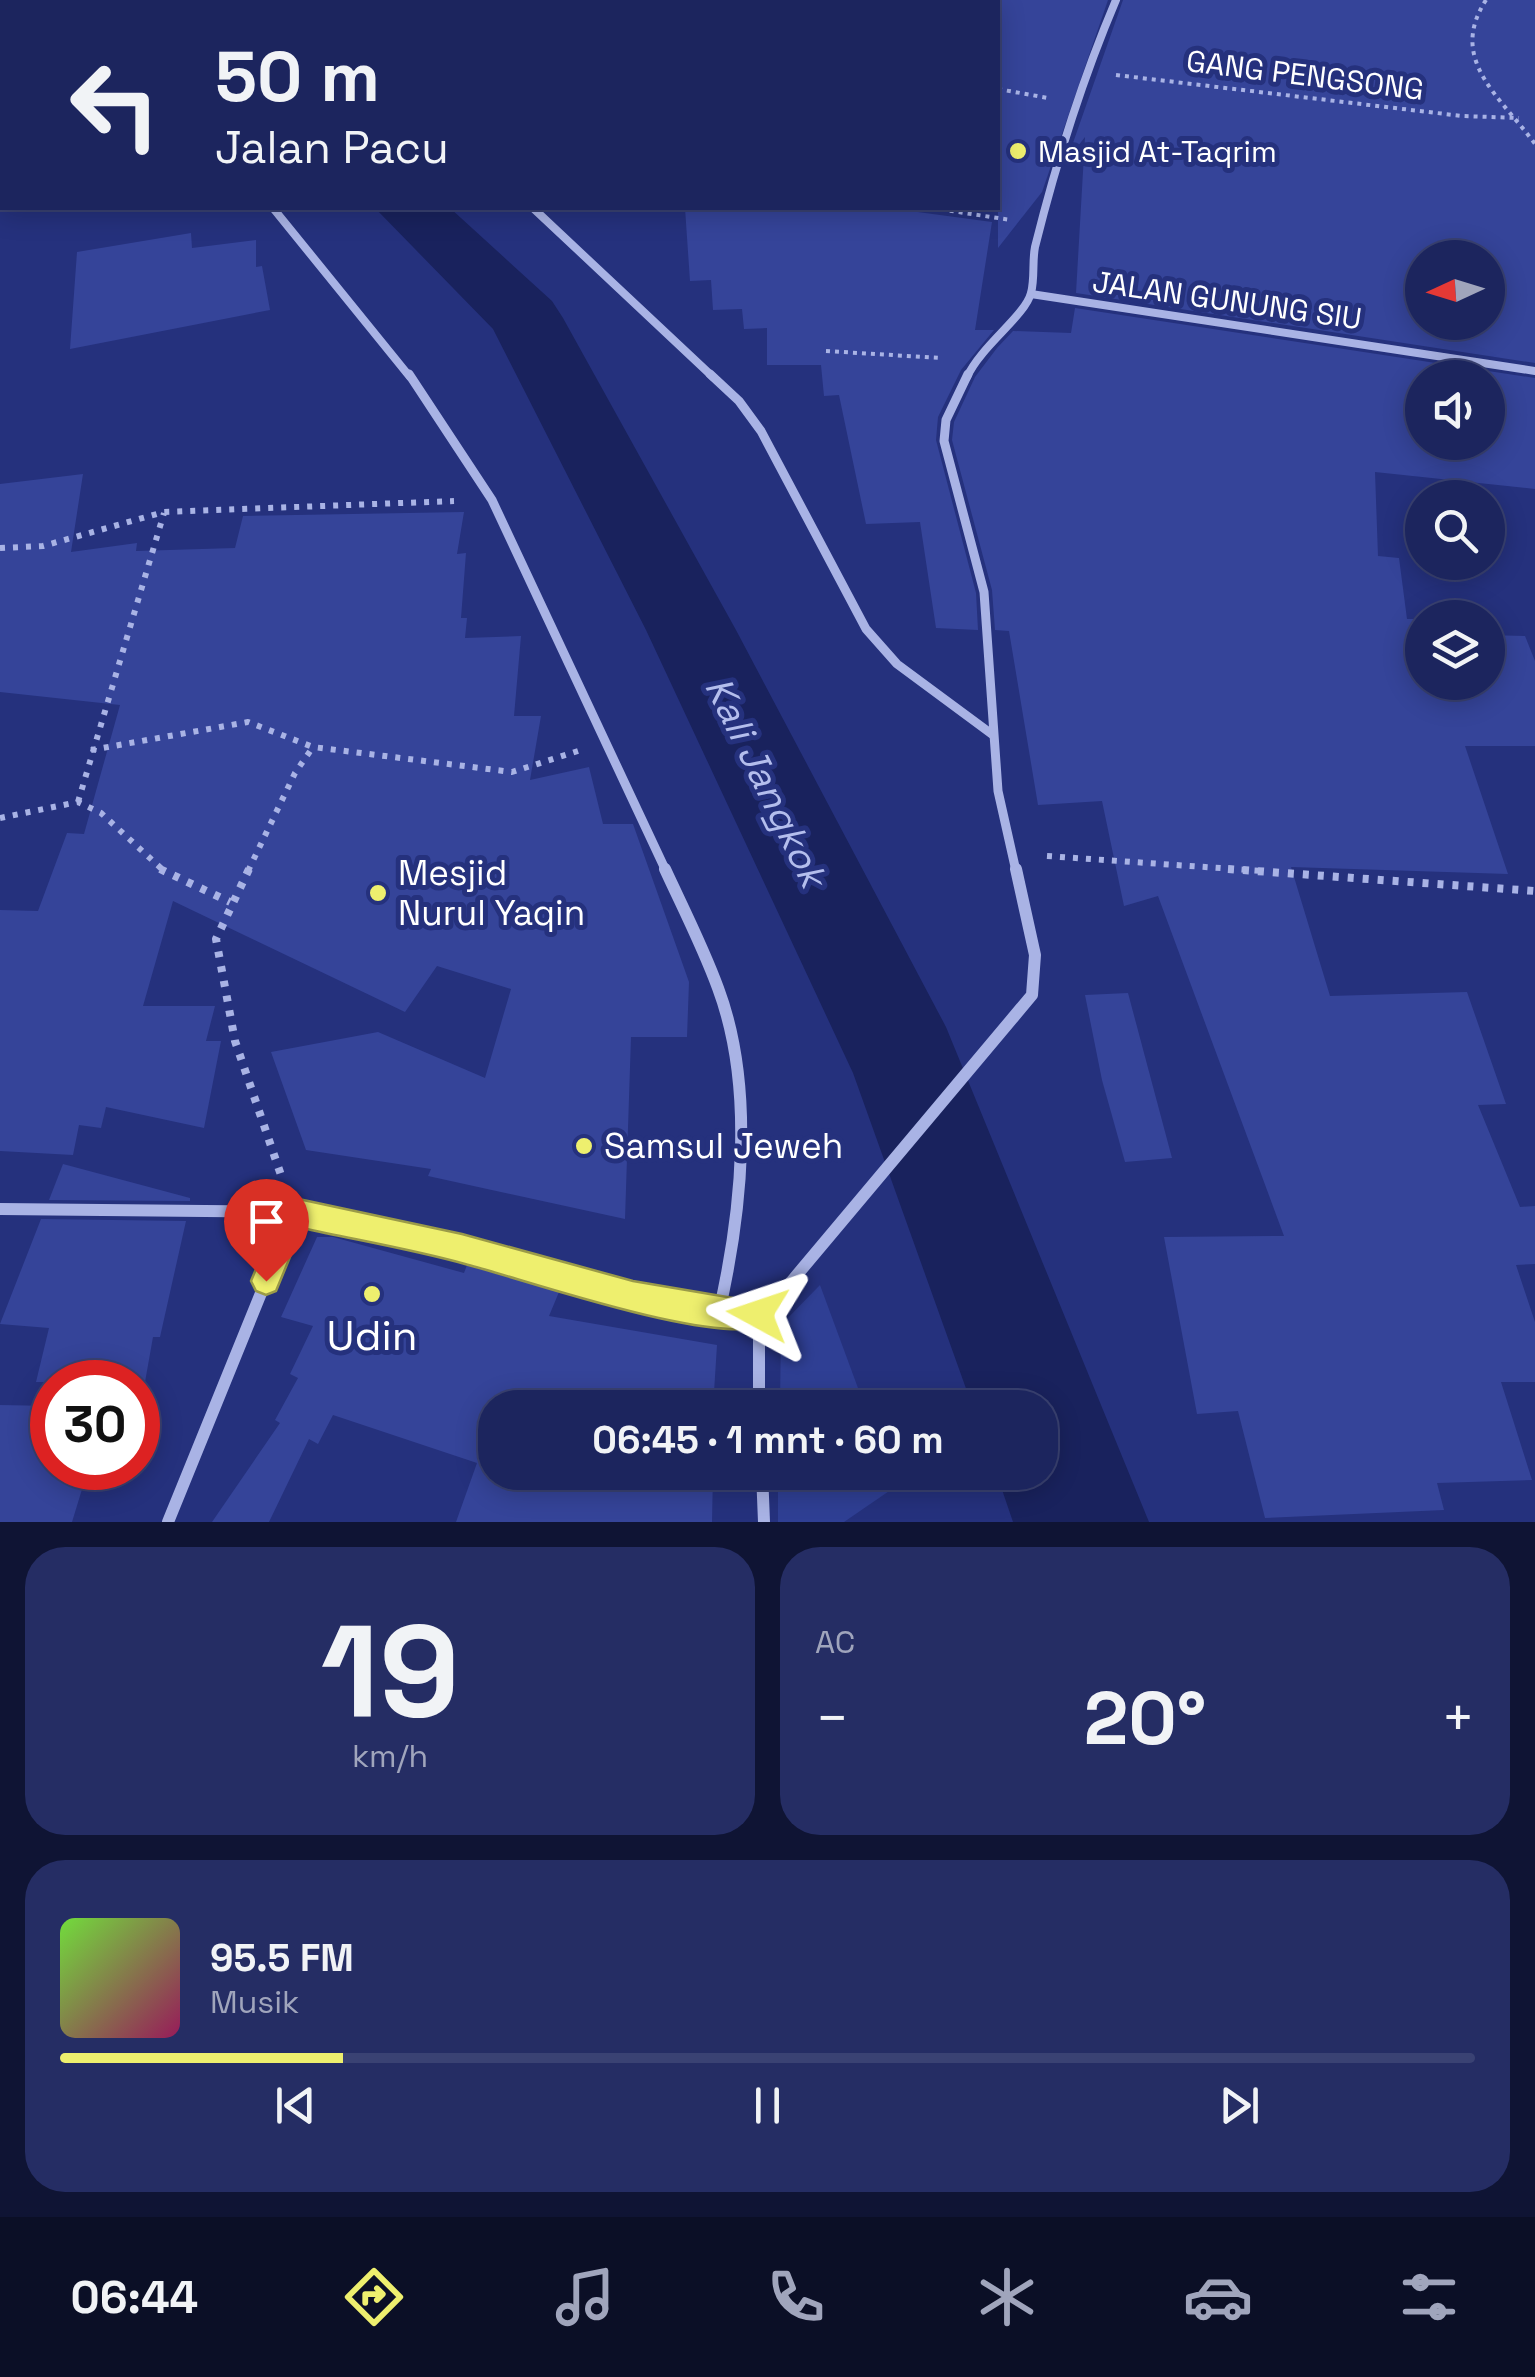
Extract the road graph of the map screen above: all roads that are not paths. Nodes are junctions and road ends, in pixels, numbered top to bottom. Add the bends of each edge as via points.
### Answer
1 (1116, 0) edge
2 (275, 210) edge
3 (534, 210) edge
4 (1031, 294) junction
5 (1535, 371) edge
6 (993, 735) junction
7 (0, 1210) edge
8 (294, 1212) junction
9 (719, 1312) junction
10 (758, 1314) junction
11 (760, 1390) edge
12 (763, 1490) edge
13 (168, 1522) edge
14 (764, 1522) edge

1 - 4 street via 1086,71 1042,225
2 - 9 street via 396,356 492,500 718,990 736,1061 740,1150 735,1242
3 - 6 street via 739,401 866,629 897,664
4 - 5 street, JALAN GUNUNG SIU
4 - 6 street via 960,382 944,441 984,592
6 - 10 street via 998,791 1035,954 1032,994
7 - 8 street
8 - 9 street
8 - 13 street
9 - 10 street
10 - 11 street
12 - 14 street

